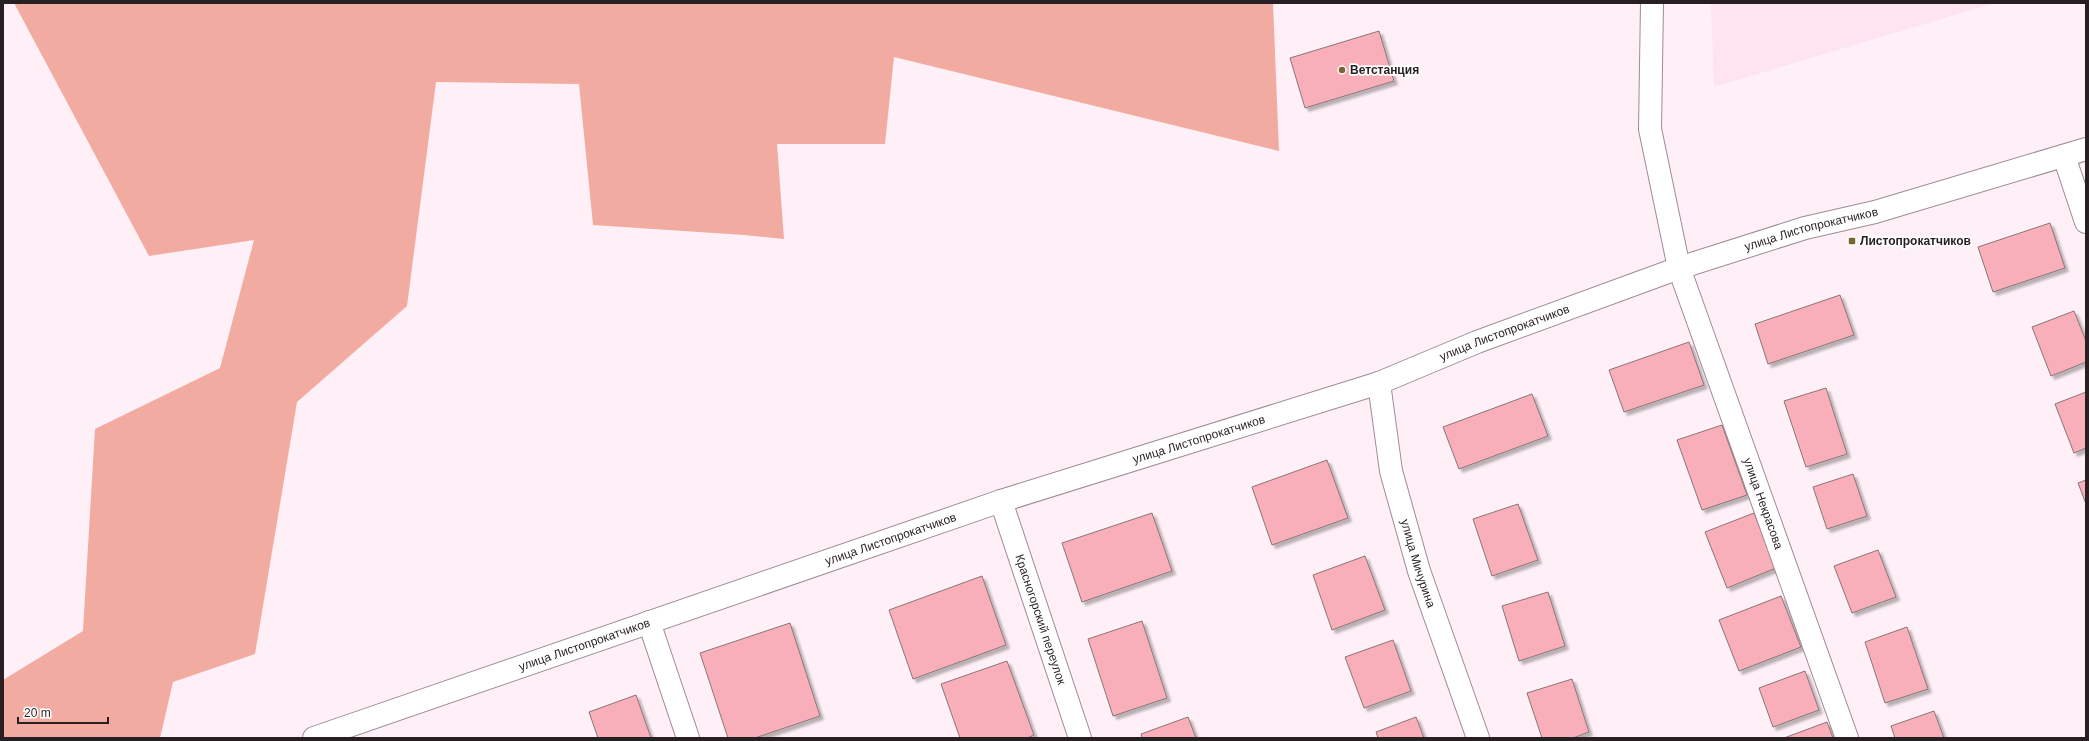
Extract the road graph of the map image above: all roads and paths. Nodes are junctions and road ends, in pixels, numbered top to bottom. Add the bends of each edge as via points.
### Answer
1 (1652, 3) edge
2 (2086, 149) edge
3 (2064, 156) junction
4 (2086, 222) edge
5 (1679, 268) junction
6 (1379, 383) junction
7 (1001, 501) junction
8 (649, 622) junction
9 (314, 738) edge
10 (688, 738) edge
11 (1080, 738) edge
12 (1478, 738) edge
13 (1847, 738) edge

1 - 5 street, улица Некрасова via 1650,129
2 - 3 street, улица Листопрокатчиков
3 - 4 street
3 - 5 street, улица Листопрокатчиков via 1875,212 1805,228
5 - 6 street, улица Листопрокатчиков via 1477,342
5 - 13 street, улица Некрасова
6 - 7 street, улица Листопрокатчиков
6 - 12 street, улица Мичурина via 1391,471 1419,571
7 - 8 street, улица Листопрокатчиков
7 - 11 street, Красногорский переулок
8 - 9 street, улица Листопрокатчиков
8 - 10 street

